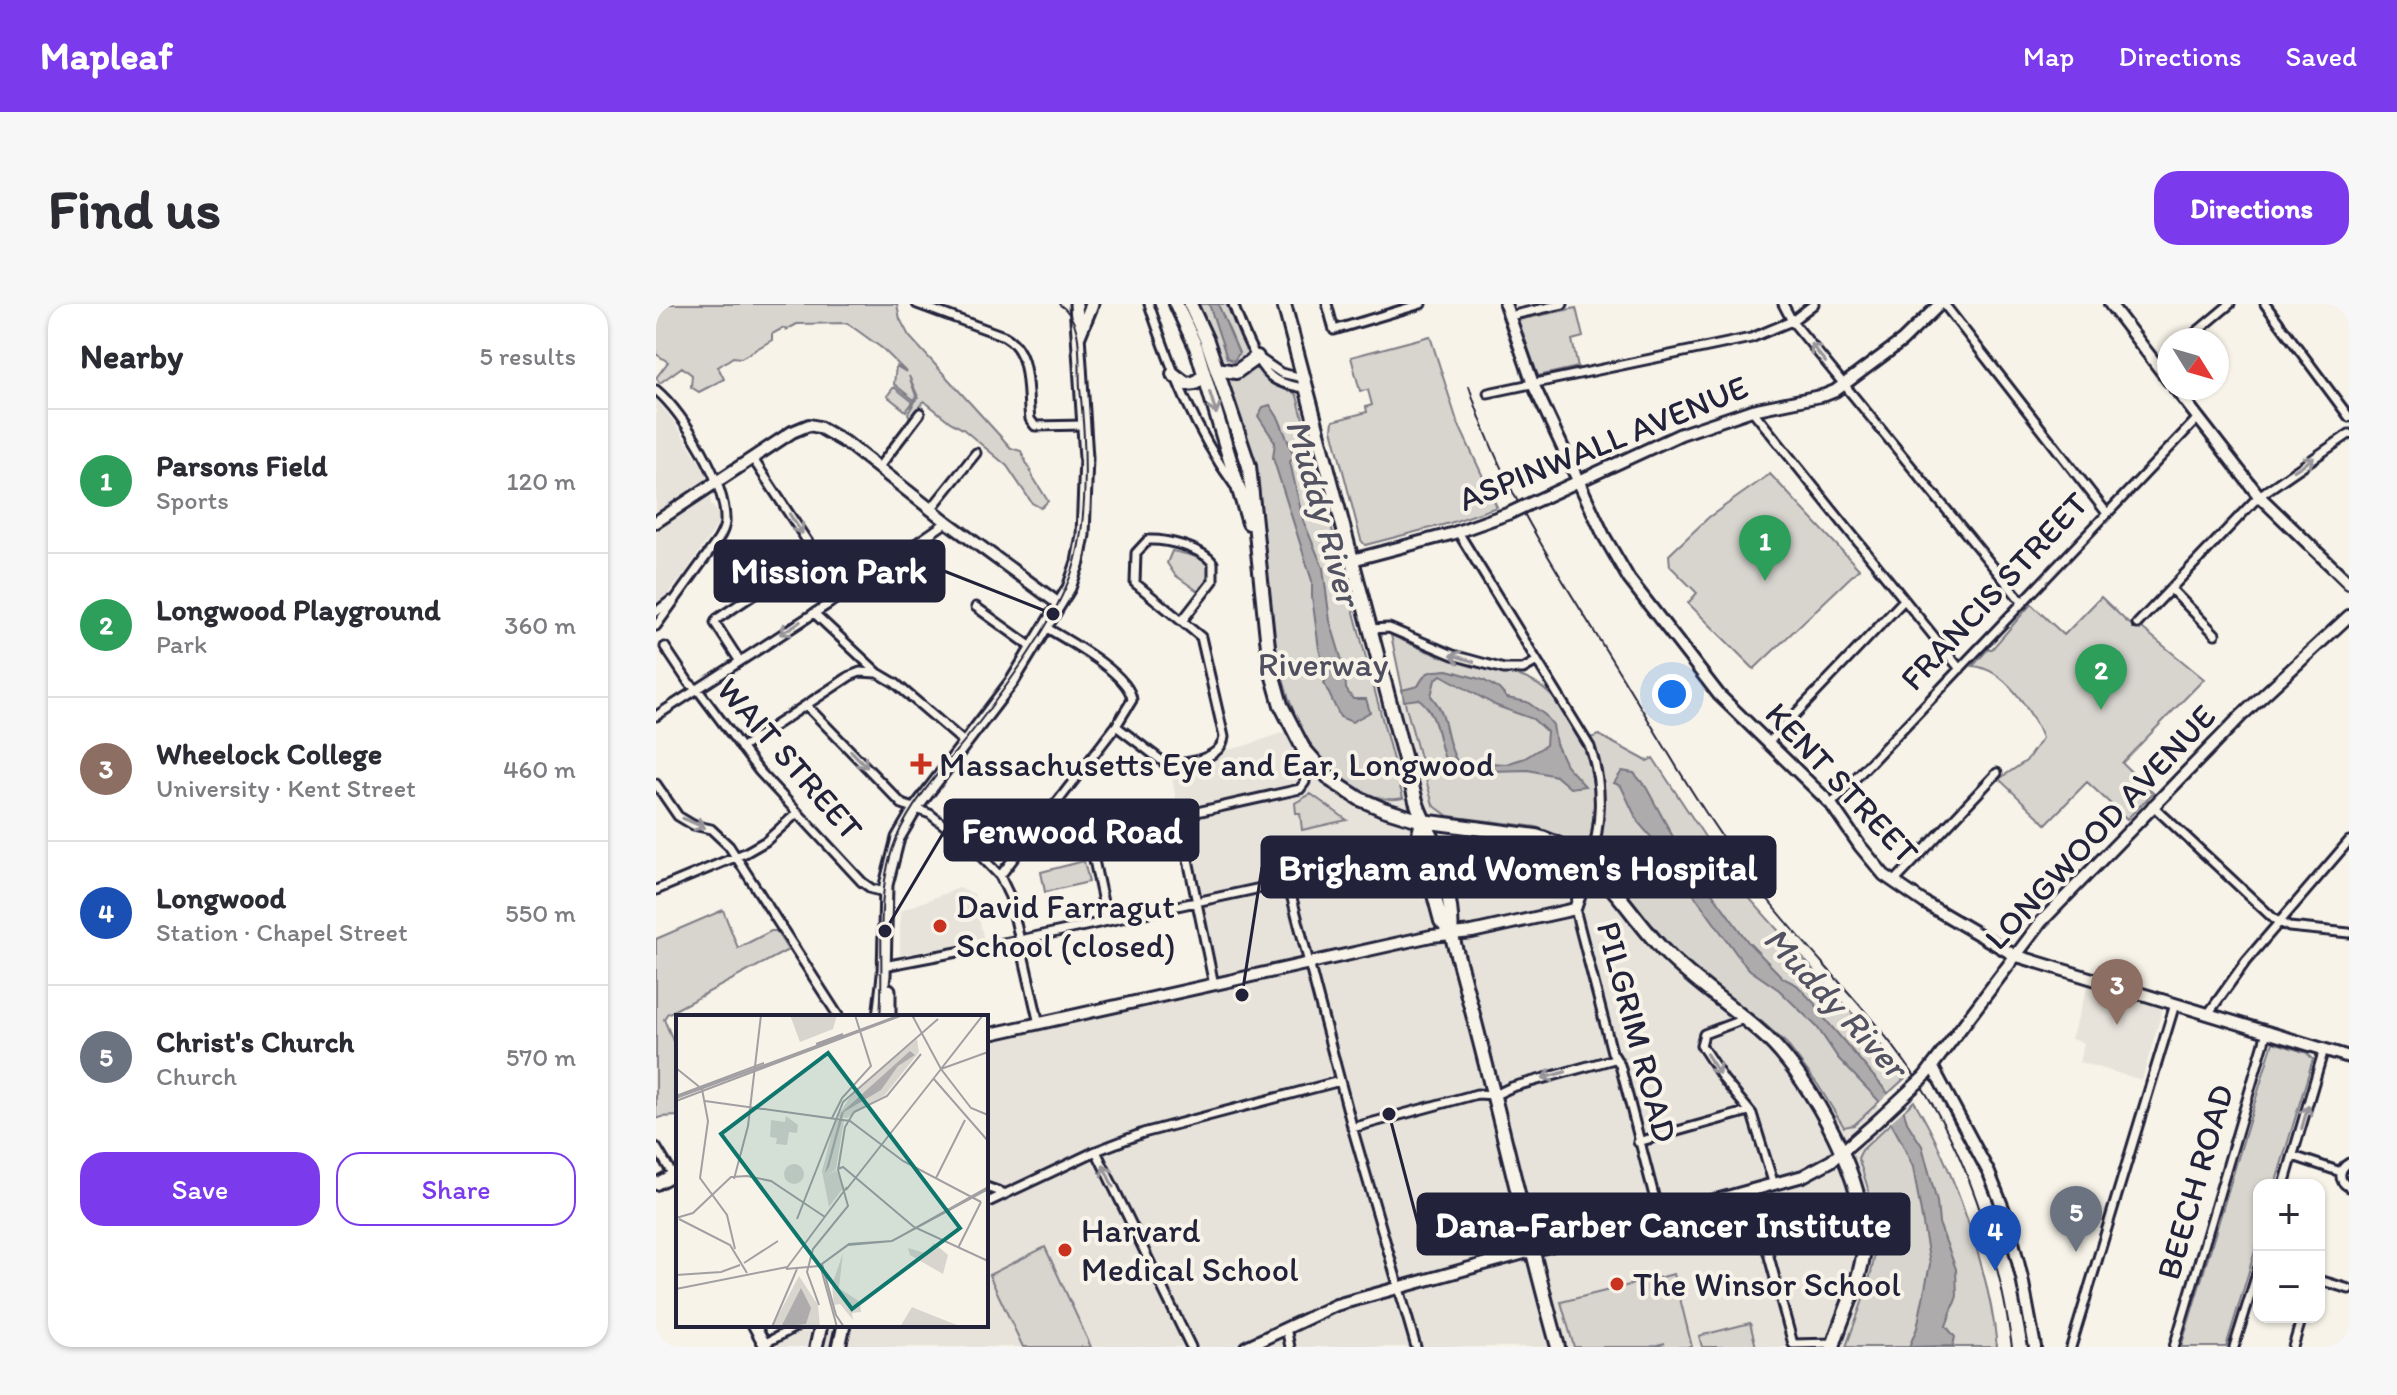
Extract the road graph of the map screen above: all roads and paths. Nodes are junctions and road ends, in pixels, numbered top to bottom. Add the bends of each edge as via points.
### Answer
1 (917, 304) edge
2 (1092, 304) edge
3 (1149, 304) edge
4 (1176, 304) edge
5 (1190, 304) edge
6 (1233, 304) edge
7 (1284, 304) edge
8 (1327, 304) edge
9 (1421, 304) edge
10 (1505, 304) edge
11 (1563, 304) edge
12 (1783, 304) edge
13 (1814, 304) edge
14 (1942, 304) edge
15 (2110, 304) edge
16 (2230, 304) edge
17 (2265, 304) edge
18 (1075, 305) edge
19 (1509, 316) junction
20 (1792, 321) junction
21 (2201, 328) edge
22 (1082, 331) junction
23 (1257, 357) junction
24 (2157, 364) edge
25 (1210, 372) junction
26 (1173, 374) junction
27 (1305, 383) junction
28 (1533, 384) junction
29 (1845, 385) junction
30 (656, 390) edge
31 (1488, 393) dead end
32 (2184, 400) edge
33 (1752, 410) junction
34 (920, 413) dead end
35 (2349, 417) edge
36 (2198, 418) junction
37 (1085, 425) junction
38 (2349, 434) edge
39 (976, 453) dead end
40 (753, 459) junction
41 (879, 467) junction
42 (1579, 481) junction
43 (717, 482) junction
44 (1240, 492) junction
45 (2259, 496) junction
46 (931, 509) junction
47 (2106, 512) junction
48 (656, 522) edge
49 (947, 522) junction
50 (1458, 532) junction
51 (1257, 549) junction
52 (815, 554) junction
53 (1352, 560) junction
54 (2349, 583) edge
55 (2171, 589) junction
56 (842, 594) junction
57 (675, 597) junction
58 (1904, 600) junction
59 (2023, 603) junction
60 (1059, 604) junction
61 (976, 607) dead end
62 (656, 612) edge
63 (814, 613) junction
64 (2349, 616) edge
65 (1182, 621) junction
66 (2137, 624) dead end
67 (656, 626) edge
68 (1045, 627) junction
69 (1370, 629) junction
70 (2215, 634) dead end
71 (665, 647) dead end
72 (1033, 648) junction
73 (739, 660) junction
74 (1537, 661) junction
75 (1960, 669) junction
76 (878, 673) junction
77 (698, 690) junction
78 (806, 705) junction
79 (656, 716) edge
80 (1116, 726) junction
81 (965, 743) junction
82 (1768, 743) junction
83 (1302, 747) junction
84 (741, 748) junction
85 (1997, 773) dead end
86 (656, 784) edge
87 (1831, 804) junction
88 (2152, 805) junction
89 (915, 809) junction
90 (1052, 810) junction
91 (797, 813) junction
92 (1422, 821) junction
93 (2349, 841) edge
94 (1423, 853) junction
95 (736, 857) junction
96 (1590, 865) junction
97 (1000, 876) junction
98 (1894, 882) junction
99 (1288, 883) junction
100 (656, 890) edge
101 (885, 892) junction
102 (1196, 902) junction
103 (1575, 909) junction
104 (1107, 921) junction
105 (2279, 922) junction
106 (1451, 933) junction
107 (2349, 933) edge
108 (1020, 940) junction
109 (2014, 955) junction
110 (1309, 963) junction
111 (884, 966) junction
112 (1214, 985) junction
113 (2175, 1004) junction
114 (2208, 1014) junction
115 (838, 1015) edge
116 (879, 1015) edge
117 (889, 1015) edge
118 (1744, 1019) junction
119 (1039, 1024) junction
120 (2267, 1032) junction
121 (988, 1035) edge
122 (2324, 1049) junction
123 (2349, 1057) edge
124 (1614, 1059) junction
125 (1932, 1066) junction
126 (1340, 1081) junction
127 (1495, 1095) junction
128 (1749, 1111) junction
129 (1352, 1128) junction
130 (1638, 1142) junction
131 (656, 1147) edge
132 (1096, 1151) junction
133 (1841, 1153) junction
134 (2293, 1156) junction
135 (2349, 1163) edge
136 (2341, 1172) junction
137 (676, 1177) edge
138 (2286, 1179) edge
139 (656, 1184) edge
140 (1774, 1185) junction
141 (2349, 1187) edge
142 (988, 1188) edge
143 (1751, 1191) junction
144 (1006, 1194) junction
145 (988, 1202) edge
146 (1659, 1215) junction
147 (1531, 1250) junction
148 (2325, 1282) edge
149 (2253, 1286) edge
150 (1398, 1288) junction
151 (2349, 1289) edge
152 (2300, 1323) edge
153 (755, 1327) edge
154 (796, 1327) edge
155 (821, 1327) edge
156 (844, 1327) edge
157 (1286, 1328) junction
158 (1834, 1345) edge
159 (765, 1346) edge
160 (816, 1347) edge
161 (839, 1347) edge
162 (1191, 1347) edge
163 (1246, 1347) edge
164 (1290, 1347) edge
165 (1416, 1347) edge
166 (1558, 1347) edge
167 (2035, 1347) edge
168 (2071, 1347) edge
169 (2174, 1347) edge
170 (2234, 1347) edge
171 (2293, 1347) edge

1 - 37 street via 1016,345 1023,356 1035,426
2 - 22 main road
3 - 26 street
4 - 25 highway
5 - 25 highway
6 - 23 street
7 - 27 highway
8 - 9 street via 1334,330
10 - 19 main road, KENT STREET
11 - 19 street
12 - 20 street
13 - 20 street
14 - 29 main road, ASPINWALL AVENUE
14 - 47 street
15 - 24 main road
16 - 21 street
17 - 35 street
18 - 22 main road
19 - 28 main road, KENT STREET
20 - 28 street via 1751,338
29 -> 20 street
22 - 37 main road
23 - 25 highway via 1238,372
23 - 27 street
25 - 26 highway via 1186,384
25 -> 44 highway
25 - 51 highway via 1249,466
26 - 44 street via 1205,440
27 - 53 highway
28 - 31 street
28 - 42 main road, KENT STREET
29 - 33 main road, ASPINWALL AVENUE via 1825,395
29 - 59 street
30 - 43 street via 677,414
32 - 36 main road
33 - 42 main road, ASPINWALL AVENUE via 1665,441
33 - 58 street
34 - 41 street
36 - 45 main road
36 - 47 street, FRANCIS STREET
37 - 60 main road via 1082,541 1074,575
45 -> 38 street
39 - 46 street
40 - 41 main road via 809,425 841,439
40 - 43 main road
40 -> 52 street
41 - 46 main road
42 - 50 main road, ASPINWALL AVENUE, bridge
42 - 82 main road, KENT STREET via 1636,589 1719,695
43 - 48 main road
43 - 57 street via 725,527
44 - 51 highway
45 - 54 main road
45 - 55 street
46 - 49 main road
47 - 59 street, FRANCIS STREET
49 - 56 street
49 - 60 main road
50 - 53 main road, ASPINWALL AVENUE
50 - 74 street
51 - 83 highway via 1274,683
52 - 56 street
52 - 73 street via 717,619 718,631
53 - 69 highway
55 - 66 street
55 - 70 street
56 - 63 street
57 - 62 street
57 - 67 street
58 - 75 street
58 - 82 street
59 - 75 street, FRANCIS STREET
60 - 68 main road
61 - 72 street
63 -> 73 street
63 - 76 street
64 - 88 main road, LONGWOOD AVENUE
65 - 65 street via 1213,581 1213,563 1199,552 1148,540 1136,553 1135,583
65 - 80 street via 1203,640 1224,737 1221,746 1211,755 1166,764
68 - 72 main road
68 - 80 street via 1129,688 1131,704
74 -> 69 street via 1523,669 1504,669 1393,630
69 - 92 highway
71 - 77 street, WAIT STREET
72 - 81 main road
73 - 77 street
74 - 96 street via 1586,739 1597,770 1600,817
75 - 87 street, FRANCIS STREET
76 - 78 street via 850,676
76 - 81 street
77 - 79 street
77 - 84 street, WAIT STREET
78 - 84 street
78 -> 89 street via 902,804
80 - 90 street
81 - 89 main road
82 - 87 main road, KENT STREET
83 - 92 highway via 1349,793
83 - 102 street via 1304,787 1179,816
84 - 91 street, WAIT STREET
85 - 98 street
86 -> 95 street via 678,816 711,829
87 - 98 main road, KENT STREET via 1871,862
88 - 105 street
88 - 109 main road, LONGWOOD AVENUE
89 - 97 street via 963,839
89 - 101 main road via 896,844
90 - 97 street
90 - 104 street via 1082,832 1091,846
91 - 95 street via 766,841
91 - 101 street, WAIT STREET via 865,884
92 - 94 highway
92 - 96 highway via 1536,836
92 - 106 highway via 1432,837 1454,918
93 - 105 street
94 - 99 street
94 - 106 highway via 1441,921
95 - 100 street
95 - 115 street
96 - 103 main road, PILGRIM ROAD
96 - 118 highway via 1662,949
97 - 108 street
98 - 109 main road, KENT STREET
99 - 102 street
99 - 110 street
101 - 111 main road
102 - 104 street
102 - 112 street
103 - 106 main road
103 - 124 street, PILGRIM ROAD
104 - 108 street
105 - 107 street
105 - 114 street
106 - 110 main road
106 - 127 highway
108 - 111 street
108 - 119 street
109 - 113 main road, KENT STREET
109 - 125 main road, LONGWOOD AVENUE
110 - 112 main road
110 - 126 street
111 - 116 main road
111 - 117 main road
112 - 119 main road
113 - 114 main road, KENT STREET
113 - 168 street
114 - 120 main road, KENT STREET
118 -> 128 street via 1704,1034 1701,1042
118 - 133 highway via 1791,1066
119 - 121 main road
120 - 122 main road, KENT STREET
120 - 169 street, BEECH ROAD
122 - 123 main road, KENT STREET
134 -> 122 street
124 -> 127 street
124 - 130 street, PILGRIM ROAD via 1620,1065
125 - 133 main road, LONGWOOD AVENUE, bridge
125 - 167 main road via 2007,1218
126 - 129 street
126 - 132 street via 1143,1133
127 - 129 street via 1477,1094
127 - 147 highway
128 - 130 street
128 - 140 street
129 - 150 street
130 - 146 street, PILGRIM ROAD
131 - 137 street
132 - 144 street
162 -> 132 street
133 - 140 main road, LONGWOOD AVENUE via 1818,1170
133 - 158 highway via 1862,1210 1864,1244
134 - 136 street
134 - 138 street
135 - 136 street
136 - 141 street
137 - 139 main road
140 - 143 main road, LONGWOOD AVENUE
142 - 144 street
143 - 146 main road, LONGWOOD AVENUE
143 - 158 street via 1793,1344
144 - 145 street
146 - 147 main road, LONGWOOD AVENUE
147 - 150 main road, LONGWOOD AVENUE
147 - 166 highway
148 - 151 street
149 - 170 street
150 - 157 main road, LONGWOOD AVENUE via 1327,1308
150 - 165 street
152 - 171 street
153 - 159 main road
154 - 159 street
155 - 160 main road
156 - 161 main road
157 - 163 main road, LONGWOOD AVENUE
157 - 164 street

